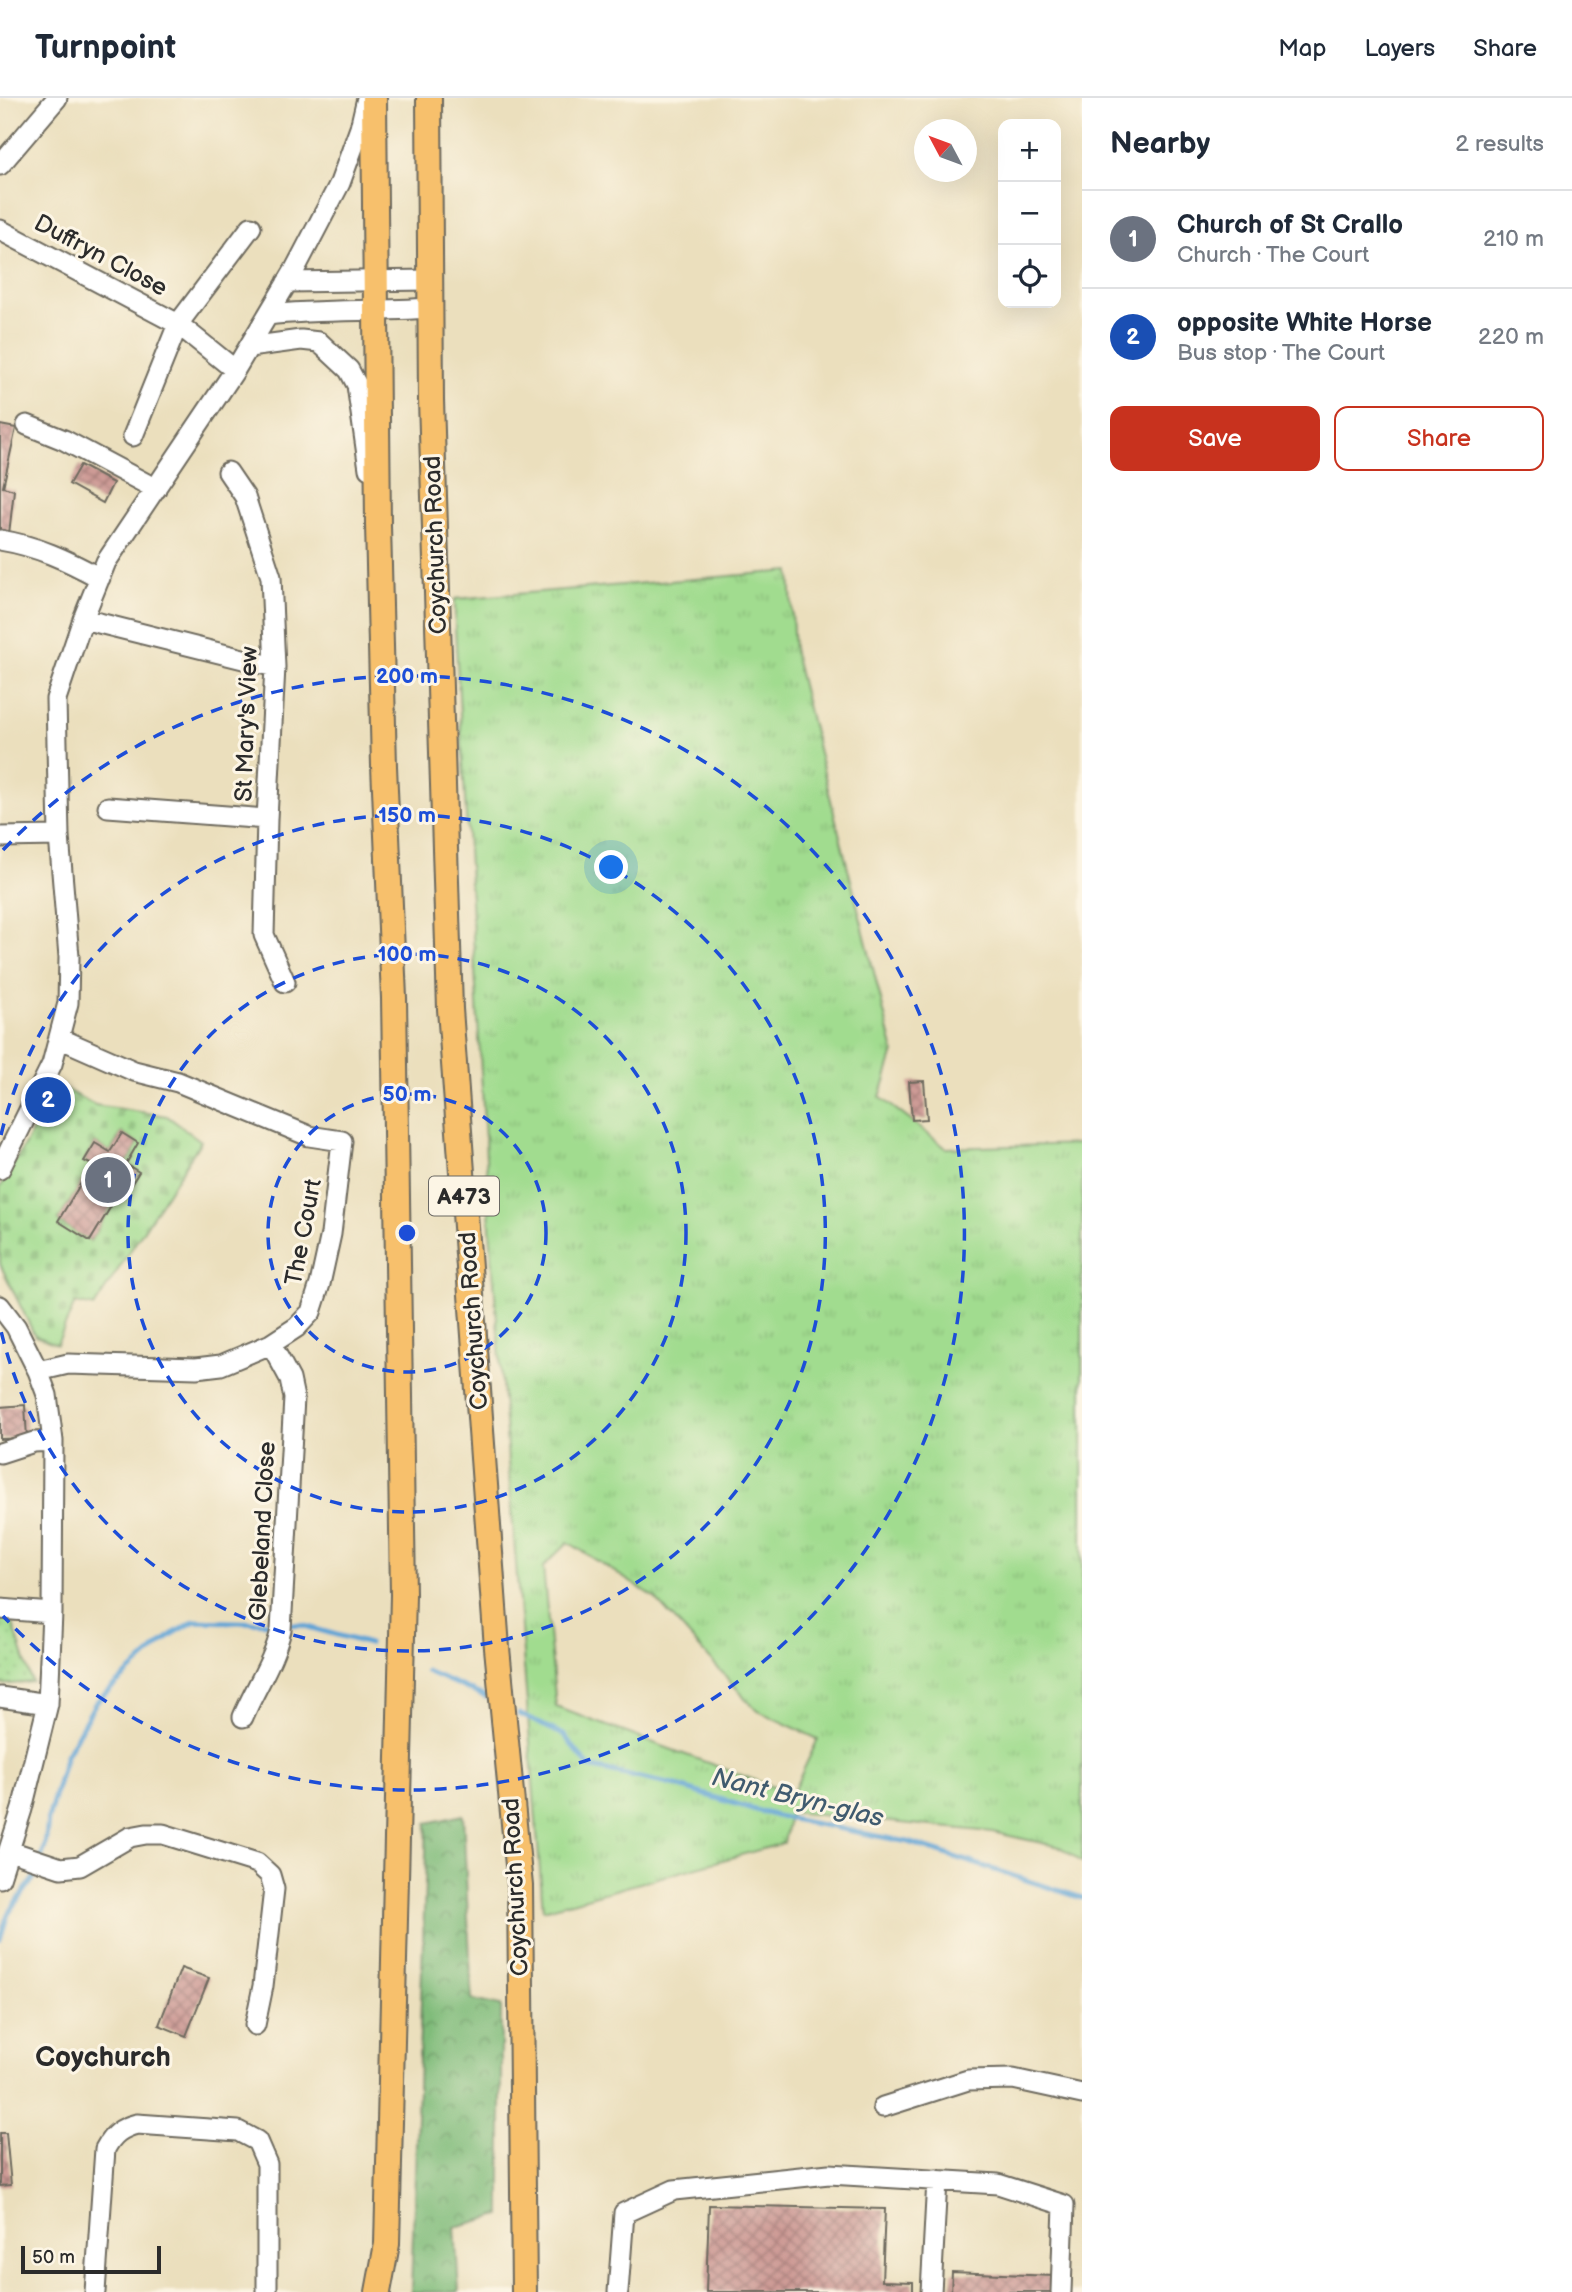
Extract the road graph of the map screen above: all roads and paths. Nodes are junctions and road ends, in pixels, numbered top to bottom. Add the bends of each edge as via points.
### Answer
1 (57, 98) edge
2 (367, 98) edge
3 (374, 98) edge
4 (429, 98) edge
5 (0, 165) edge
6 (251, 228) dead end
7 (0, 230) edge
8 (430, 280) junction
9 (287, 282) junction
10 (375, 282) junction
11 (430, 308) junction
12 (376, 312) junction
13 (268, 314) junction
14 (178, 324) junction
15 (249, 347) junction
16 (236, 370) junction
17 (27, 425) dead end
18 (133, 436) dead end
19 (228, 472) dead end
20 (156, 489) junction
21 (378, 525) junction
22 (0, 540) edge
23 (100, 578) junction
24 (83, 619) junction
25 (275, 667) junction
26 (108, 807) dead end
27 (267, 819) junction
28 (59, 836) junction
29 (0, 837) edge
30 (285, 982) dead end
31 (59, 1038) junction
32 (0, 1169) edge
33 (0, 1306) edge
34 (271, 1344) junction
35 (38, 1371) junction
36 (53, 1441) junction
37 (0, 1453) edge
38 (0, 1609) edge
39 (52, 1613) junction
40 (0, 1697) edge
41 (48, 1704) junction
42 (243, 1717) dead end
43 (10, 1851) junction
44 (0, 1878) edge
45 (255, 2025) dead end
46 (1082, 2094) edge
47 (883, 2108) dead end
48 (937, 2180) junction
49 (95, 2292) edge
50 (267, 2292) edge
51 (378, 2292) edge
52 (524, 2292) edge
53 (618, 2292) edge
54 (931, 2292) edge
55 (1061, 2292) edge

1 - 5 street
2 - 9 street via 340,183
3 - 10 main road, A473
4 - 8 main road, Coychurch Road / A473
6 - 14 street, Duffryn Close
7 - 14 street, Duffryn Close
8 - 10 street
8 - 11 main road, Coychurch Road / A473
9 - 10 street
9 - 13 street
10 - 12 main road, A473
11 - 12 street
11 - 52 main road, Coychurch Road / A473 via 450,1009 497,1648 520,1886
12 - 13 street
12 - 21 main road, A473
13 - 15 street
14 - 16 street, Duffryn Close
14 - 18 street, Duffryn Close
15 - 16 street
15 - 21 street via 319,342 349,370 357,385
16 - 20 street
17 - 20 street
19 - 25 street, St Mary's View via 244,497 271,577
20 - 23 street
21 - 51 main road, A473 via 394,998 403,1595 387,2244
22 - 23 street via 44,551
23 - 24 street
24 - 25 street
24 - 28 street via 56,699
25 - 27 street, St Mary's View
26 - 27 street
27 - 30 street, St Mary's View via 264,935
28 - 29 street
28 - 31 street via 69,957 68,1003
31 - 32 street via 52,1064
31 - 34 street, The Court via 309,1136 342,1140 331,1234 311,1312
33 - 35 street
34 - 35 street, The Court via 221,1365 196,1368 68,1364
34 - 42 street, Glebeland Close via 290,1379 294,1398 282,1621 277,1650
35 - 36 street via 47,1395
36 - 37 street
36 - 39 street
38 - 39 street
39 - 41 street
40 - 41 street
41 - 43 street
43 - 44 street
43 - 45 street via 61,1868 80,1867 130,1837 146,1834 257,1863 270,1875 274,1889
46 - 47 street via 1013,2079 968,2080
48 - 53 street via 829,2174 674,2190 624,2213
48 - 54 street
48 - 55 street via 998,2184 1065,2205
49 - 50 street via 105,2149 113,2135 138,2124 238,2131 257,2141 267,2164

